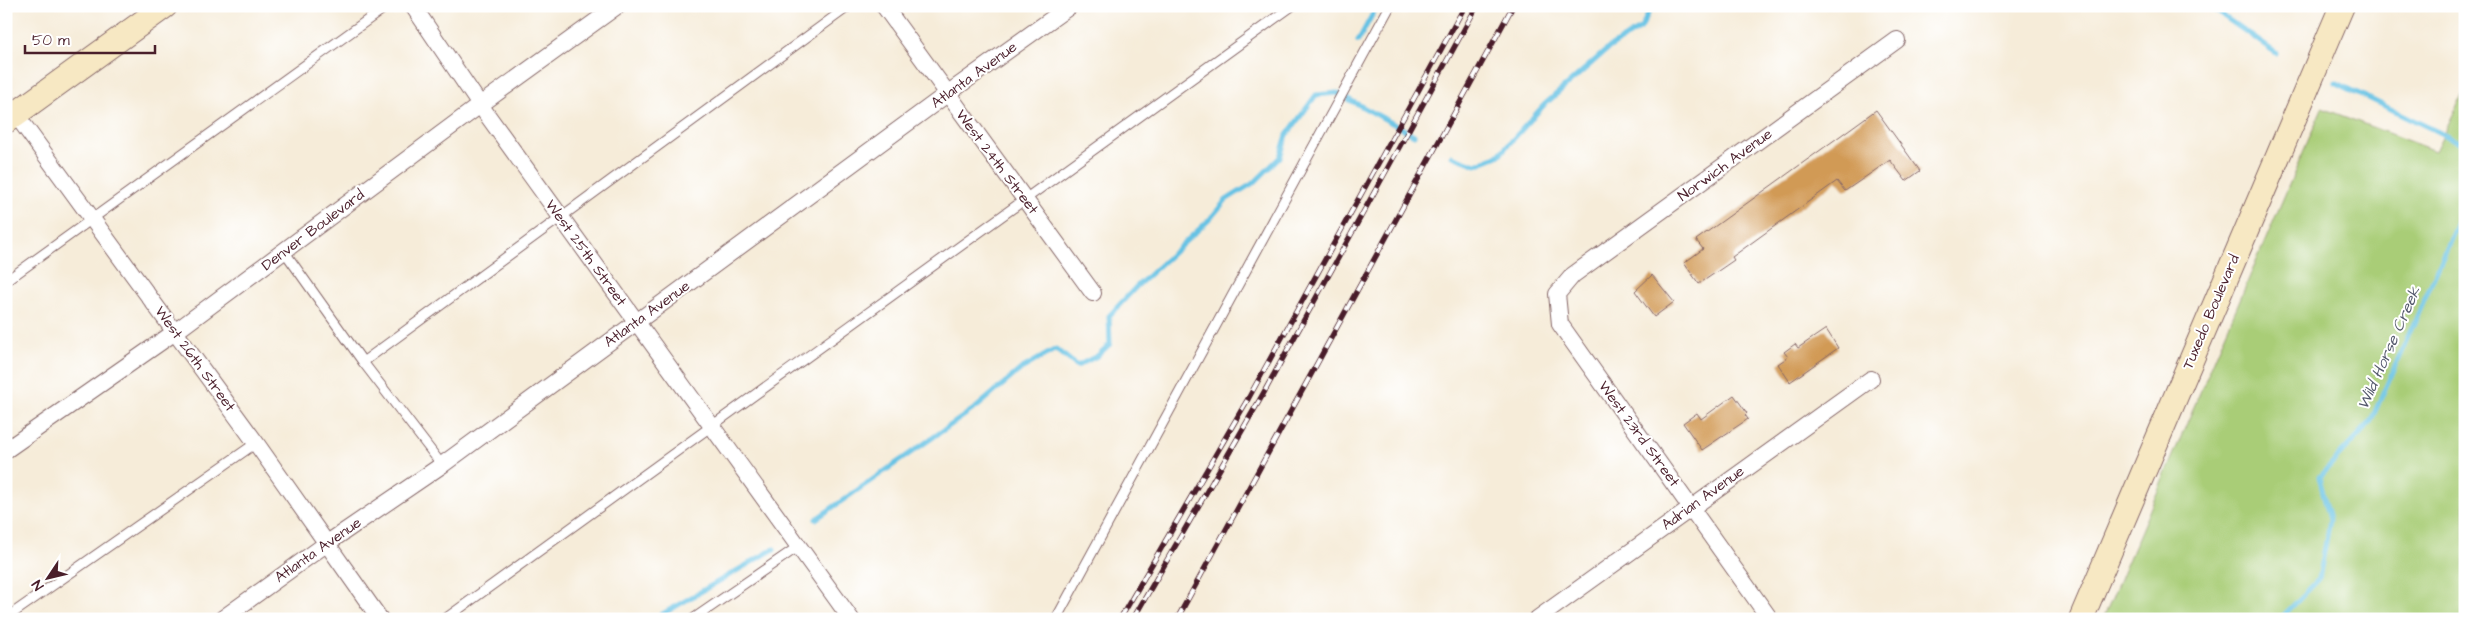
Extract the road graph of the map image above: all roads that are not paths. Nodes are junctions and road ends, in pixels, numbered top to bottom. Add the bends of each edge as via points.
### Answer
1 (165, 6) edge
2 (387, 6) edge
3 (413, 6) edge
4 (617, 6) edge
5 (850, 6) edge
6 (884, 6) edge
7 (1070, 6) edge
8 (1292, 6) edge
9 (1390, 6) edge
10 (2342, 6) edge
11 (1896, 40) dead end
12 (947, 94) junction
13 (480, 105) junction
14 (9, 112) edge
15 (1025, 199) junction
16 (561, 217) junction
17 (93, 220) junction
18 (284, 251) junction
19 (6, 282) edge
20 (1094, 293) dead end
21 (1557, 294) joint
22 (636, 322) junction
23 (175, 332) junction
24 (363, 362) junction
25 (1870, 379) dead end
26 (712, 426) junction
27 (256, 443) junction
28 (6, 450) edge
29 (442, 465) junction
30 (1691, 507) junction
31 (326, 544) junction
32 (799, 546) junction
33 (6, 618) edge
34 (1767, 618) edge
35 (222, 619) edge
36 (380, 619) edge
37 (445, 619) edge
38 (693, 619) edge
39 (850, 619) edge
40 (1056, 619) edge
41 (1537, 619) edge
42 (2081, 619) edge

1 - 14 street
2 - 17 lane
3 - 13 street, West 25th Street
4 - 13 street, Denver Boulevard
5 - 16 lane
6 - 12 street, West 24th Street
7 - 12 street, Atlanta Avenue
8 - 15 lane
9 - 40 lane
10 - 42 street, Tuxedo Boulevard
11 - 21 street, Norwich Avenue via 1574,275
12 - 15 street, West 24th Street
12 - 22 street, Atlanta Avenue
13 - 16 street, West 25th Street
13 - 18 street, Denver Boulevard
14 - 17 street, West 26th Street
15 - 20 street, West 24th Street
15 - 26 lane
16 - 22 street, West 25th Street
16 - 24 lane
17 - 19 lane
17 - 23 street, West 26th Street
18 - 23 street, Denver Boulevard
18 - 24 lane
21 - 30 street, West 23rd Street via 1560,324
22 - 26 street, West 25th Street
22 - 29 street, Atlanta Avenue
23 - 27 street, West 26th Street
23 - 28 street, Denver Boulevard
24 - 29 lane
25 - 30 street, Adrian Avenue
26 - 32 street, West 25th Street
26 - 37 lane
27 - 31 street, West 26th Street
27 - 33 lane
29 - 31 street, Atlanta Avenue
30 - 34 street, West 23rd Street
30 - 41 street, Adrian Avenue
31 - 35 street, Atlanta Avenue
31 - 36 street, West 26th Street
32 - 38 lane
32 - 39 street, West 25th Street

